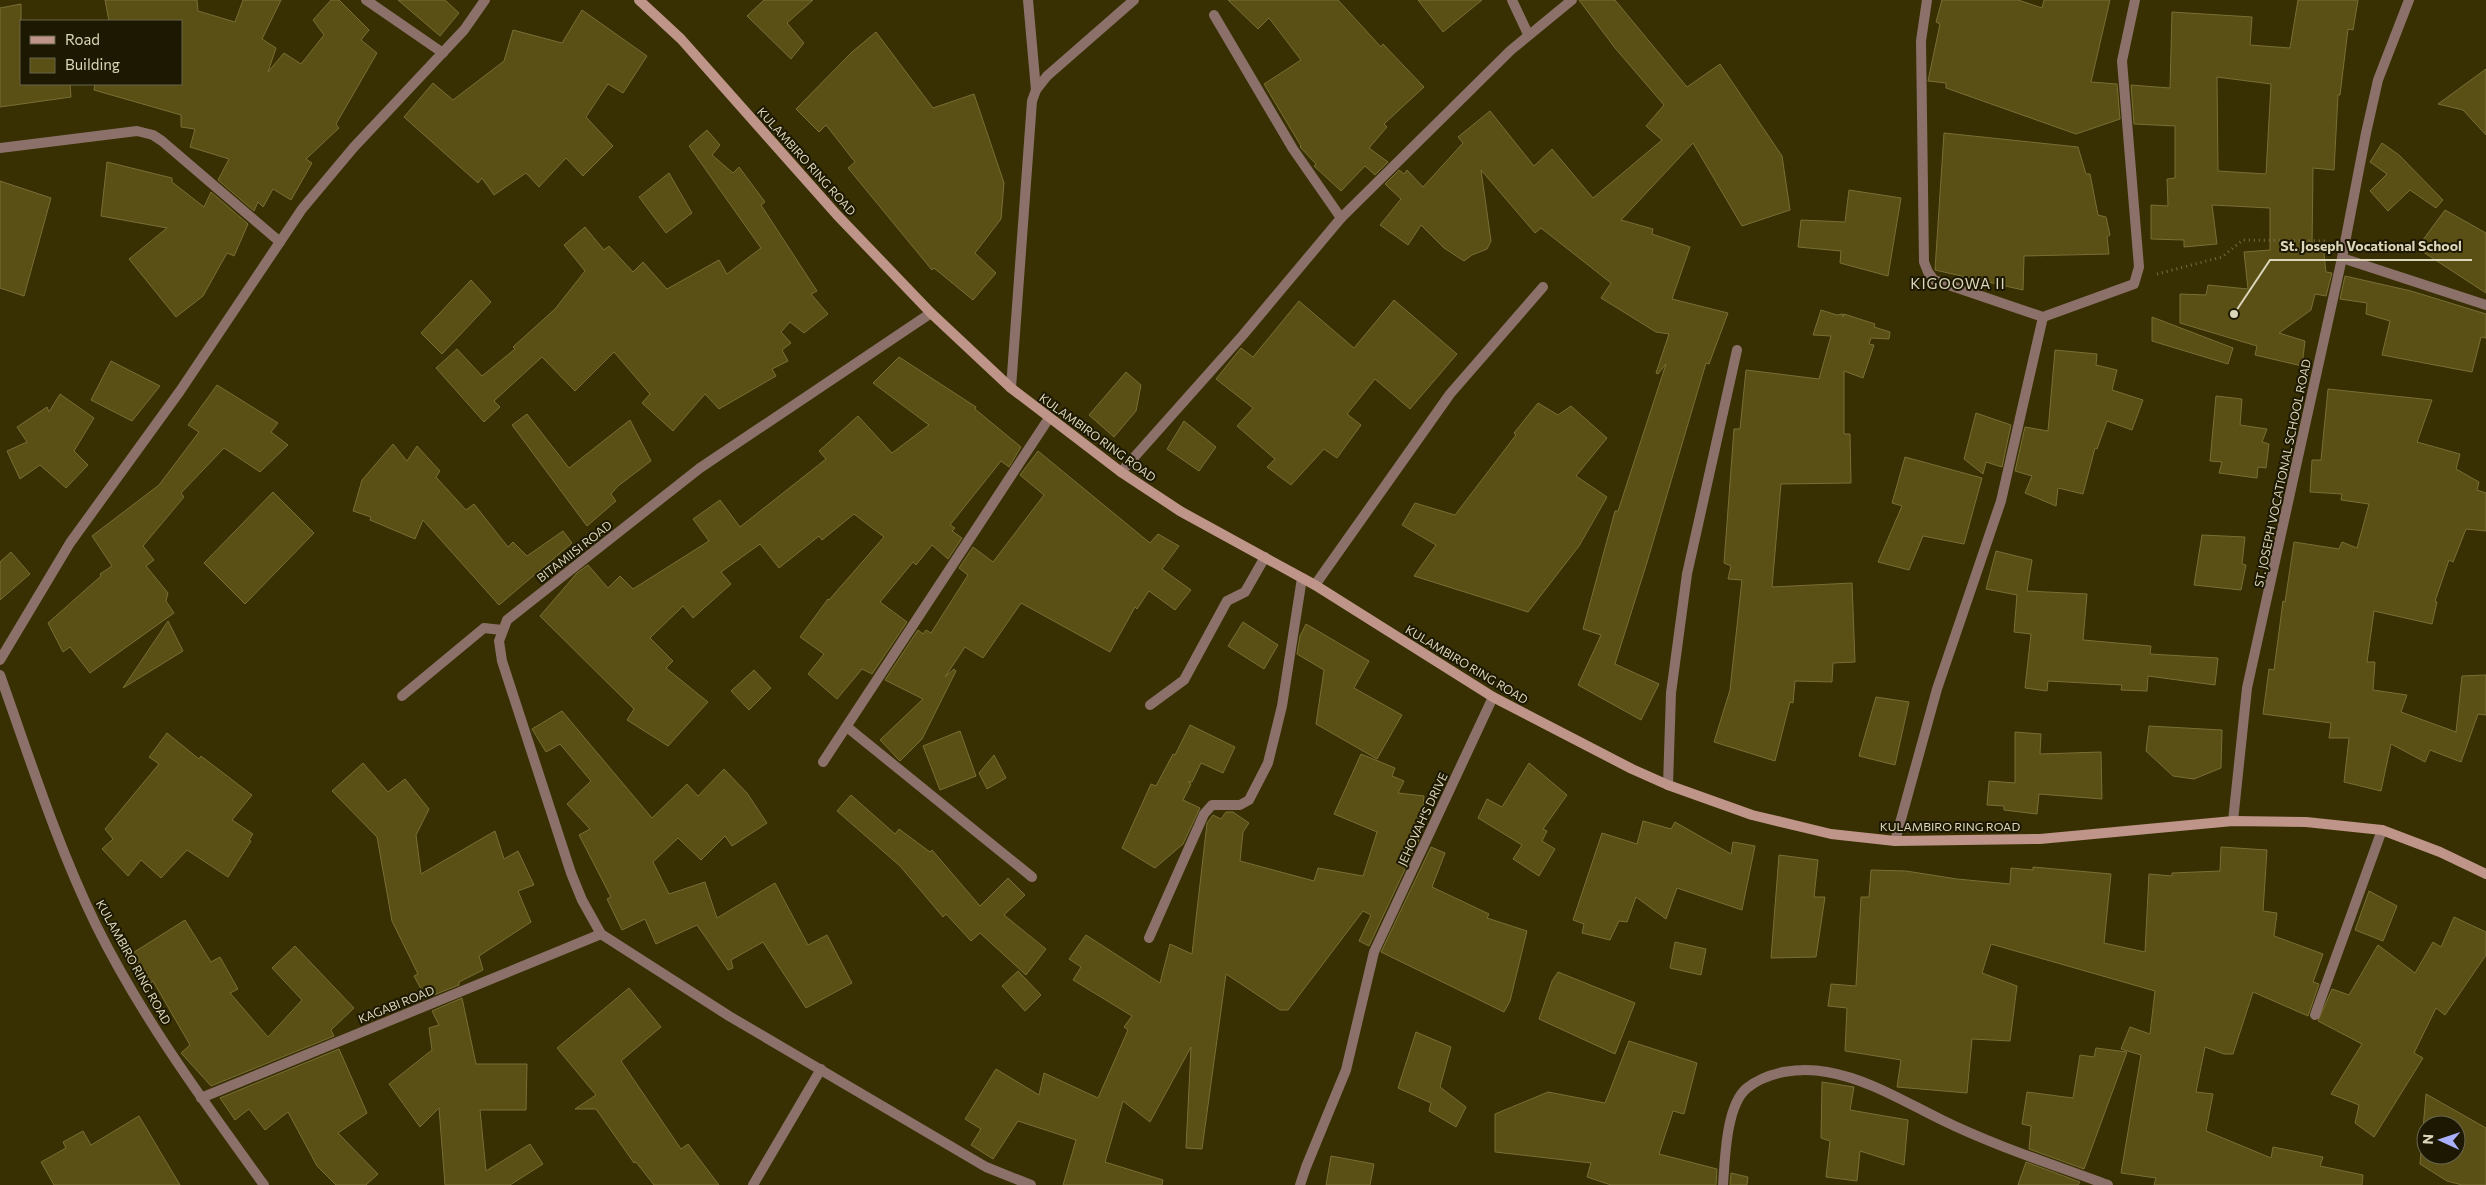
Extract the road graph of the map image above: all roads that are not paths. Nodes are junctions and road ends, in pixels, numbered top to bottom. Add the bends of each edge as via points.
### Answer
1 (366, 0) edge
2 (485, 0) edge
3 (639, 0) edge
4 (1028, 0) edge
5 (1134, 0) edge
6 (1512, 0) edge
7 (1572, 0) edge
8 (1927, 0) edge
9 (2135, 0) edge
10 (2409, 0) edge
11 (1214, 15) dead end
12 (1528, 34) junction
13 (444, 53) junction
14 (1036, 90) junction
15 (0, 148) edge
16 (1340, 218) junction
17 (280, 242) junction
18 (2342, 258) junction
19 (1542, 287) dead end
20 (2486, 305) edge
21 (930, 313) junction
22 (2043, 317) junction
23 (1737, 350) dead end
24 (1011, 388) junction
25 (1049, 418) junction
26 (1121, 472) junction
27 (1265, 557) junction
28 (1302, 578) junction
29 (1315, 585) junction
30 (502, 630) junction
31 (0, 660) edge
32 (0, 675) edge
33 (402, 696) dead end
34 (1493, 697) junction
35 (1150, 705) dead end
36 (847, 727) junction
37 (823, 762) dead end
38 (1668, 785) junction
39 (2233, 821) junction
40 (2382, 830) junction
41 (1895, 841) junction
42 (2486, 874) edge
43 (1032, 877) dead end
44 (601, 934) junction
45 (1149, 938) dead end
46 (2315, 1015) dead end
47 (821, 1069) junction
48 (201, 1098) junction
49 (264, 1185) edge
50 (753, 1185) edge
51 (1032, 1185) edge
52 (1300, 1185) edge
53 (1723, 1185) edge
54 (2108, 1185) edge

1 - 13 street
2 - 13 street
3 - 21 street, KULAMBIRO RING ROAD via 681,38 837,215
4 - 14 street
5 - 14 street via 1047,76
6 - 12 street
7 - 12 street
8 - 22 street via 1921,41 1924,262 1934,280
9 - 22 street via 2122,60 2137,279 2134,284
10 - 18 street, ST. JOSEPH VOCATIONAL SCHOOL ROAD via 2378,80
11 - 16 street via 1293,149
12 - 16 street
13 - 17 street via 323,181
14 - 24 street via 1029,118
15 - 17 street via 145,132 162,141
16 - 26 street via 1243,335
17 - 31 street via 180,391 70,543
18 - 20 street
18 - 39 street, ST. JOSEPH VOCATIONAL SCHOOL ROAD via 2248,688
19 - 29 street via 1450,394
21 - 24 street, KULAMBIRO RING ROAD
21 - 30 street, BITAMIISI ROAD via 700,468 507,620
22 - 41 street via 2001,502 1937,688
23 - 38 street via 1688,574 1671,693
24 - 25 street, KULAMBIRO RING ROAD
25 - 26 street, KULAMBIRO RING ROAD
25 - 36 street
26 - 27 street, KULAMBIRO RING ROAD via 1180,511
27 - 28 street, KULAMBIRO RING ROAD
27 - 35 street via 1245,592 1227,601 1184,680
28 - 29 street, KULAMBIRO RING ROAD
28 - 45 street via 1282,706 1268,763 1249,800 1240,805 1212,805 1204,814
29 - 34 street, KULAMBIRO RING ROAD
30 - 33 street via 484,628
30 - 44 street via 499,641 505,670 571,872
32 - 48 street, KULAMBIRO RING ROAD via 71,868 96,926 140,1003
34 - 38 street, KULAMBIRO RING ROAD
34 - 52 street, JEHOVAH'S DRIVE via 1374,952 1346,1070
36 - 37 street
36 - 43 street
38 - 41 street, KULAMBIRO RING ROAD via 1752,815 1831,834
39 - 40 street, KULAMBIRO RING ROAD via 2306,822
39 - 41 street, KULAMBIRO RING ROAD via 2040,839
40 - 42 street, KULAMBIRO RING ROAD
40 - 46 street
44 - 47 street via 729,1016
44 - 48 street, KAGABI ROAD
47 - 50 street
47 - 51 street via 986,1168
48 - 49 street, KULAMBIRO RING ROAD
53 - 54 street via 1733,1109 1746,1088 1764,1077 1814,1070 1852,1078 1976,1135

